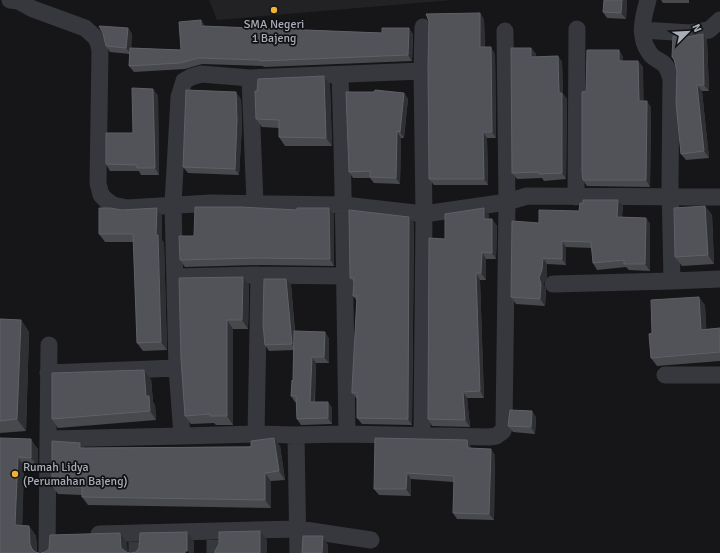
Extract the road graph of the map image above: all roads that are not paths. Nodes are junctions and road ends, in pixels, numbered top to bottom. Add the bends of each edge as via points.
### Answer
1 (10, 0) edge
2 (648, 0) edge
3 (720, 20) edge
4 (423, 27) dead end
5 (577, 29) dead end
6 (504, 30) dead end
7 (642, 30) junction
8 (422, 71) junction
9 (340, 74) junction
10 (250, 78) junction
11 (670, 196) junction
12 (576, 197) junction
13 (720, 197) edge
14 (507, 202) junction
15 (255, 203) junction
16 (173, 204) junction
17 (344, 204) junction
18 (424, 214) junction
19 (259, 275) junction
20 (344, 276) junction
21 (174, 277) junction
22 (720, 279) edge
23 (672, 281) junction
24 (553, 284) dead end
25 (49, 344) dead end
26 (177, 368) junction
27 (48, 373) junction
28 (665, 375) dead end
29 (720, 375) edge
30 (256, 434) junction
31 (347, 434) junction
32 (296, 435) junction
33 (422, 435) junction
34 (182, 436) junction
35 (48, 439) junction
36 (298, 529) junction
37 (215, 532) junction
38 (137, 534) junction
39 (84, 535) edge
40 (371, 540) dead end
41 (47, 553) edge
42 (137, 553) edge
43 (215, 553) edge
44 (298, 553) edge

1 - 16 street via 86,28 94,34 98,42 98,183 101,195 113,205 127,208
2 - 7 street
3 - 7 street via 709,30 690,33
4 - 8 street
5 - 12 street
6 - 14 street
7 - 11 street via 649,53 668,69 671,78
8 - 9 street
8 - 18 street
9 - 10 street
9 - 17 street
10 - 15 street
10 - 16 street via 200,74 184,81 179,97
11 - 12 street
11 - 13 street
11 - 23 street
12 - 14 street via 527,196
14 - 18 street
14 - 33 street via 503,431 489,437
15 - 16 street
15 - 17 street
16 - 21 street
17 - 18 street
17 - 20 street
18 - 33 street
19 - 20 street
19 - 21 street
19 - 30 street
20 - 31 street
21 - 26 street
22 - 23 street
23 - 24 street
25 - 27 street
26 - 27 street
26 - 34 street
27 - 35 street
28 - 29 street
30 - 32 street
30 - 34 street
31 - 32 street
31 - 33 street
32 - 36 street
34 - 35 street
35 - 41 street via 54,535
36 - 37 street
36 - 40 street
36 - 44 street
37 - 38 street
37 - 43 street
38 - 39 street
38 - 42 street

